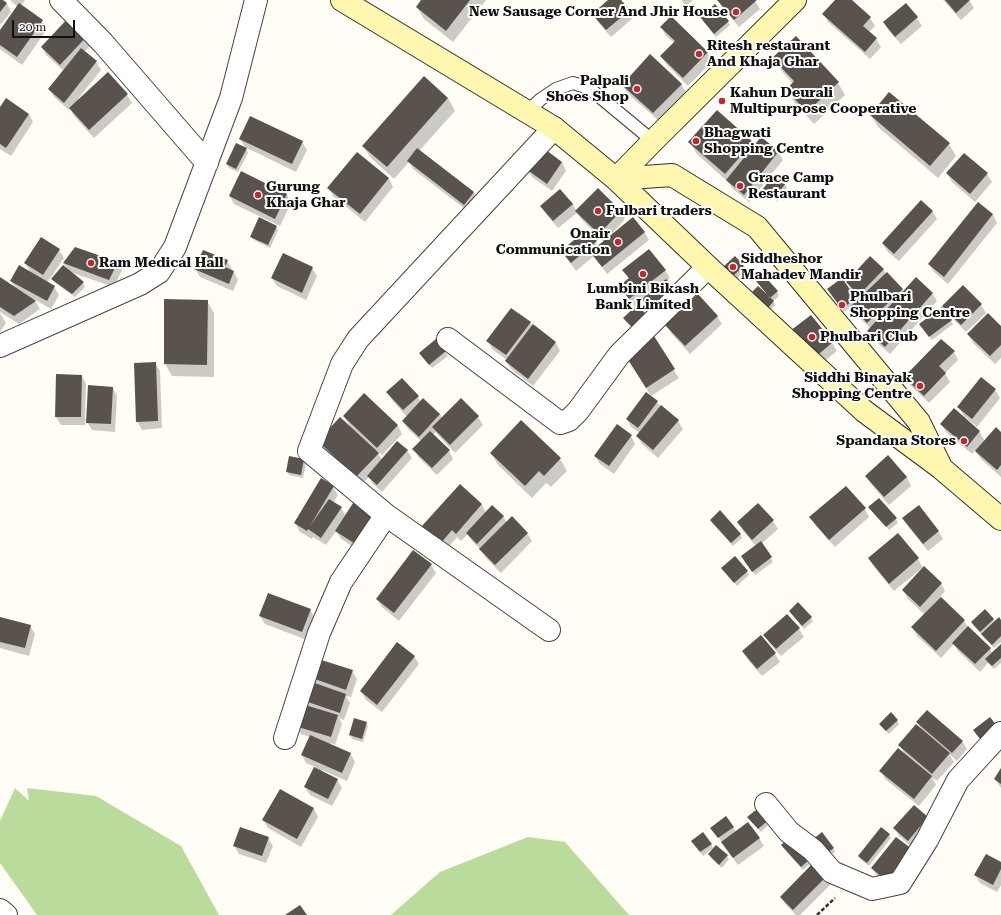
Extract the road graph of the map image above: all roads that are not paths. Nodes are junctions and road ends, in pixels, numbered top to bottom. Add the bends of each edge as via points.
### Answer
1 (61, 0) edge
2 (256, 0) edge
3 (342, 0) edge
4 (795, 0) edge
5 (527, 112) junction
6 (554, 128) junction
7 (653, 141) junction
8 (207, 163) junction
9 (616, 179) junction
10 (708, 267) junction
11 (448, 339) dead end
12 (0, 346) edge
13 (941, 468) junction
14 (386, 515) junction
15 (1001, 520) edge
16 (548, 630) dead end
17 (1001, 733) edge
18 (285, 738) dead end
19 (766, 804) dead end
20 (0, 910) edge
21 (6, 915) edge

1 - 8 street via 103,43
2 - 8 street via 231,98
3 - 5 main road
4 - 7 main road
5 - 6 main road
5 - 7 lane via 556,89 573,82 589,88
6 - 9 main road
6 - 14 street via 358,339 342,364 309,451
7 - 9 main road
8 - 12 street via 175,247 159,272 140,284
9 - 10 main road
9 - 13 main road via 672,175 756,227 919,422
10 - 11 street via 619,355 578,411 569,420 560,423
10 - 13 main road via 864,411
13 - 15 main road
14 - 16 street
14 - 18 street via 341,582 319,633
17 - 19 street via 958,780 927,840 900,883 872,889 832,872 813,850 789,832
20 - 21 street

